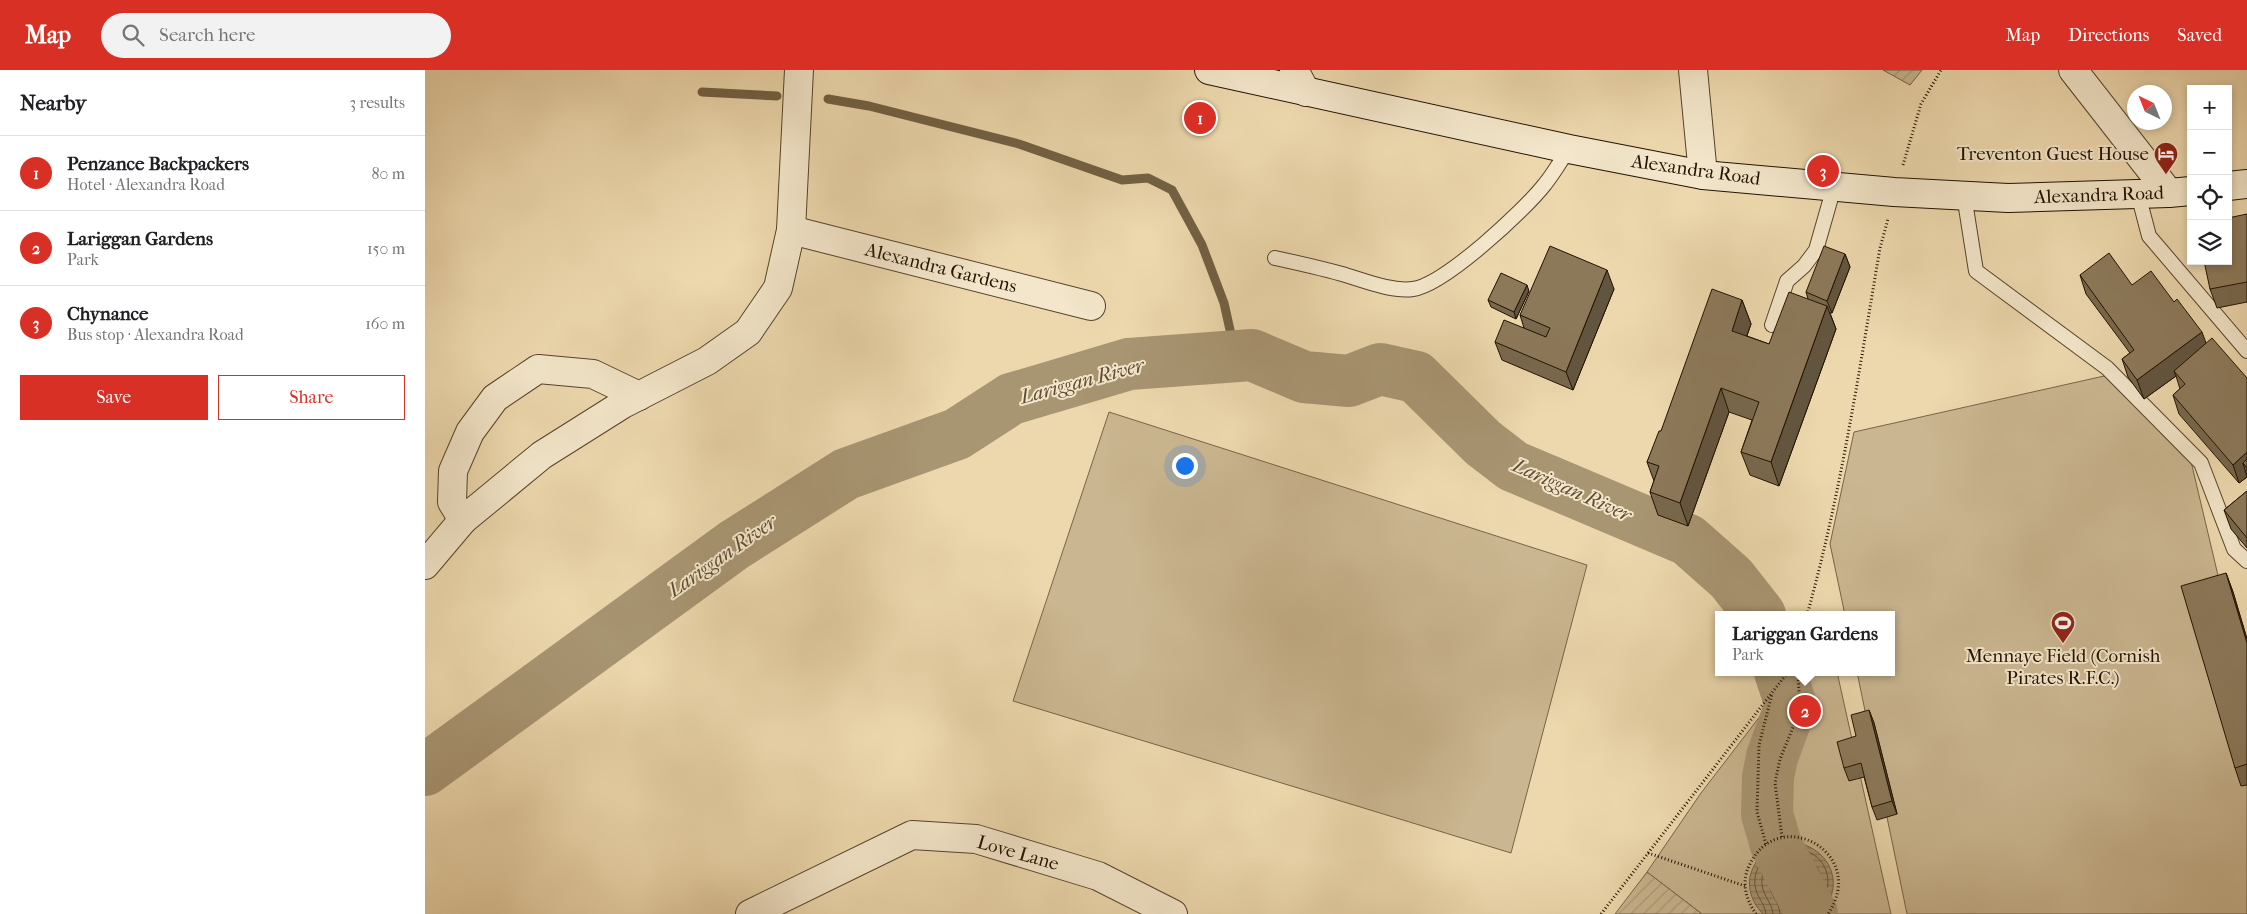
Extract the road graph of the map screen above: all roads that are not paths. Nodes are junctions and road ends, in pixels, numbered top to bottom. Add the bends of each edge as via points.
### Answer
1 (799, 70) edge
2 (1209, 70) edge
3 (1693, 70) edge
4 (2073, 70) edge
5 (1300, 81) edge
6 (1569, 149) junction
7 (1703, 175) junction
8 (2247, 184) edge
9 (2232, 186) edge
10 (1834, 187) junction
11 (2180, 192) edge
12 (2138, 194) junction
13 (1964, 195) junction
14 (791, 230) junction
15 (1275, 258) dead end
16 (1091, 306) dead end
17 (1771, 326) dead end
18 (2247, 351) edge
19 (639, 396) junction
20 (463, 520) junction
21 (2247, 561) edge
22 (425, 565) edge
23 (750, 914) edge
24 (1173, 914) edge

1 - 14 street
2 - 5 street, Alexandra Road
3 - 7 street
4 - 11 street
5 - 6 street, Alexandra Road
6 - 7 street, Alexandra Road
6 - 15 lane via 1545,184 1522,207 1468,256 1428,285 1411,289 1389,286
7 - 10 street, Alexandra Road
8 - 9 street
10 - 13 street, Alexandra Road
10 - 17 lane via 1816,250 1787,281
11 - 12 street, Alexandra Road
12 - 13 street, Alexandra Road via 2008,198
12 - 18 lane via 2149,236
13 - 21 lane via 1977,271 2107,368 2201,463 2234,549
14 - 16 street, Alexandra Gardens
14 - 19 street via 778,288 748,332 707,361
19 - 20 street via 542,455
19 - 20 street via 593,374 538,369 502,393 470,432 453,472 452,502
20 - 22 street
23 - 24 street, Love Lane via 912,835 976,839 1099,876

